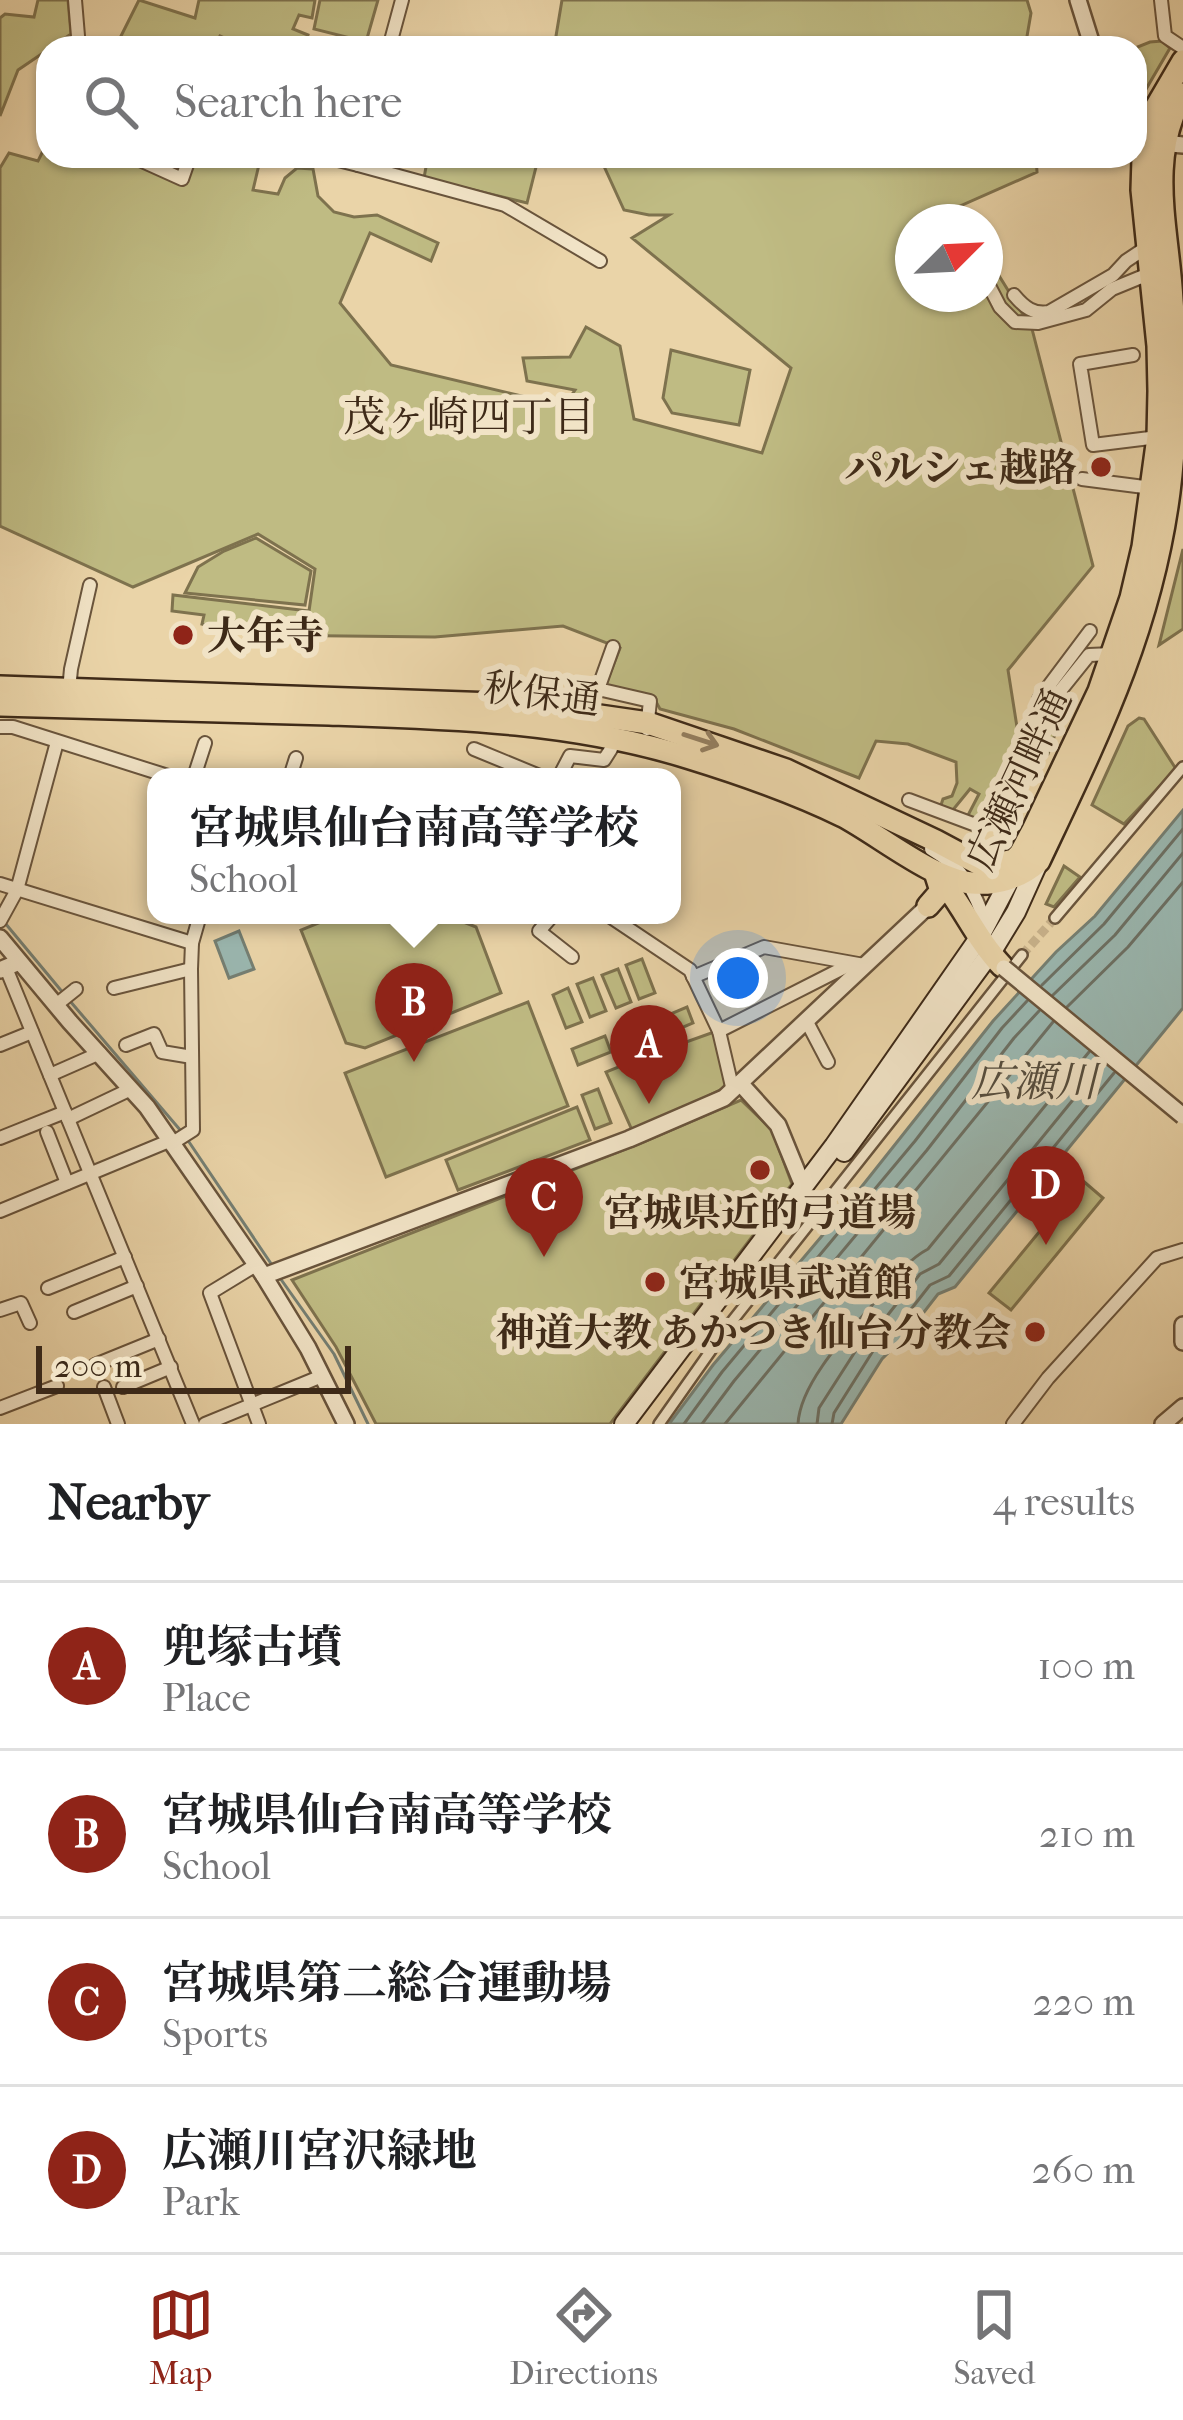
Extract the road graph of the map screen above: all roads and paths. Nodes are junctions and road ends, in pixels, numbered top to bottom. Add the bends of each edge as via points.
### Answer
1 (75, 0) edge
2 (402, 0) edge
3 (1078, 0) edge
4 (1161, 0) edge
5 (78, 36) edge
6 (392, 36) edge
7 (1089, 36) edge
8 (1183, 48) edge
9 (1183, 61) edge
10 (1183, 94) edge
11 (1157, 137) edge
12 (159, 168) edge
13 (186, 168) edge
14 (385, 168) edge
15 (1148, 247) junction
16 (600, 261) dead end
17 (1151, 273) junction
18 (1014, 296) dead end
19 (1003, 311) edge
20 (1133, 355) dead end
21 (1158, 437) junction
22 (1082, 479) dead end
23 (1152, 488) junction
24 (90, 585) dead end
25 (1090, 631) dead end
26 (613, 647) dead end
27 (1114, 654) junction
28 (0, 687) edge
29 (69, 698) junction
30 (0, 705) edge
31 (1048, 706) junction
32 (0, 727) edge
33 (646, 733) junction
34 (613, 737) junction
35 (57, 742) junction
36 (205, 743) dead end
37 (474, 749) dead end
38 (296, 758) dead end
39 (1183, 767) edge
40 (197, 768) edge
41 (293, 768) edge
42 (520, 768) edge
43 (564, 768) edge
44 (147, 770) edge
45 (909, 800) dead end
46 (886, 818) junction
47 (1030, 858) junction
48 (937, 860) junction
49 (1012, 878) junction
50 (0, 884) edge
51 (17, 890) junction
52 (967, 893) junction
53 (928, 907) junction
54 (4, 916) edge
55 (1055, 918) tunnel mouth
56 (197, 924) edge
57 (545, 924) edge
58 (621, 924) edge
59 (0, 938) edge
60 (192, 943) junction
61 (572, 957) dead end
62 (999, 959) junction
63 (857, 965) junction
64 (8, 967) edge
65 (191, 969) junction
66 (693, 977) junction
67 (114, 988) dead end
68 (807, 1022) junction
69 (719, 1031) junction
70 (32, 1032) junction
71 (0, 1045) edge
72 (126, 1046) dead end
73 (100, 1053) junction
74 (192, 1057) junction
75 (828, 1062) dead end
76 (50, 1075) junction
77 (737, 1087) junction
78 (131, 1089) junction
79 (66, 1115) junction
80 (1183, 1116) edge
81 (47, 1132) dead end
82 (0, 1138) edge
83 (177, 1139) junction
84 (89, 1173) junction
85 (67, 1183) junction
86 (803, 1186) junction
87 (0, 1211) edge
88 (1183, 1250) edge
89 (125, 1257) junction
90 (269, 1271) junction
91 (137, 1286) junction
92 (21, 1303) junction
93 (1, 1308) edge
94 (74, 1312) dead end
95 (30, 1324) dead end
96 (1183, 1325) edge
97 (159, 1339) junction
98 (1183, 1342) edge
99 (95, 1365) dead end
100 (170, 1367) junction
101 (322, 1376) junction
102 (57, 1386) dead end
103 (104, 1387) dead end
104 (123, 1387) dead end
105 (251, 1405) junction
106 (1183, 1407) edge
107 (0, 1408) edge
108 (118, 1424) edge
109 (193, 1424) edge
110 (205, 1424) edge
111 (259, 1424) edge
112 (346, 1424) edge
113 (624, 1424) edge
114 (639, 1424) edge
115 (659, 1424) edge
116 (1013, 1424) edge
117 (1163, 1424) edge

1 - 5 street
2 - 6 street
3 - 7 street
4 - 8 street via 1165,36
9 - 11 highway, 広瀬河畔通 via 1157,103
10 - 11 highway, 広瀬河畔通
11 - 15 highway, 広瀬河畔通 via 1142,190
11 - 47 highway, 広瀬河畔通 via 1177,401 1162,534 1133,651 1096,741
12 - 13 street via 182,178
14 - 16 street via 505,205
15 - 17 highway, 広瀬河畔通
15 - 18 street via 1049,312
17 - 19 street via 1086,310 1038,323 1015,322
17 - 21 highway, 広瀬河畔通
20 - 21 street via 1080,364 1093,445
21 - 23 highway, 広瀬河畔通
22 - 23 street
23 - 27 highway, 広瀬河畔通
24 - 29 street
25 - 31 street via 1039,699
26 - 33 street via 598,688 650,701
27 - 31 street via 1089,656
27 - 47 highway, 広瀬河畔通
28 - 29 highway, 秋保通
29 - 30 highway, 秋保通
29 - 33 highway, 秋保通 via 505,704
29 - 34 highway, 秋保通 via 443,718
31 - 45 street via 981,826
32 - 35 street
33 - 34 highway, 秋保通
33 -> 46 highway, 秋保通 via 786,770
33 - 48 highway, 秋保通
34 - 43 street via 604,760 570,755
35 - 44 street
35 - 51 street
36 - 40 street
37 - 42 street
38 - 41 street
39 - 55 street
46 - 47 highway, 秋保通 via 979,864
46 - 48 street
47 - 49 highway, 秋保通 via 1030,870
47 - 62 main road, 広瀬河畔通
48 - 52 highway, 秋保通
48 - 53 highway via 940,891
49 - 52 highway, 秋保通
49 - 62 main road, 広瀬河畔通
50 - 51 street
51 - 54 street
51 - 60 street
52 - 53 street
52 - 62 highway
53 - 63 street
56 - 60 street
57 - 61 street via 539,931
58 - 66 street
59 - 64 street
60 - 65 street
62 - 80 street, bridge
62 - 86 main road, 広瀬河畔通
62 - 114 main road, 広瀬河畔通
62 - 115 street
63 - 66 street via 764,947
63 - 68 street
63 - 69 street
64 - 70 street
64 - 73 street via 66,997
65 - 67 street
65 - 74 street
66 - 69 street
68 - 75 street
68 - 77 street
69 - 77 street
70 - 71 street
70 - 76 street
72 - 74 street via 154,1034 162,1052
73 - 76 street
73 - 78 street
74 - 83 street via 193,1130
76 - 79 street
77 - 86 street via 778,1125
77 - 90 street via 668,1124
78 - 79 street
78 - 83 street
79 - 82 street
79 - 84 street
81 - 85 street
83 - 84 street
83 - 90 street
84 - 85 street
84 - 89 street
85 - 87 street
86 - 113 main road, 広瀬河畔通
88 - 116 street via 1157,1258
89 - 91 street
89 - 92 street
90 - 101 street
90 - 105 street via 210,1293
91 - 94 street
91 - 97 street
92 - 93 street
92 - 95 street
96 - 98 street
97 - 99 street
97 - 100 street
100 - 104 street
100 - 109 street
101 - 105 street
101 - 112 street
102 - 107 street
103 - 108 street
105 - 110 street
105 - 111 street
106 - 117 street

